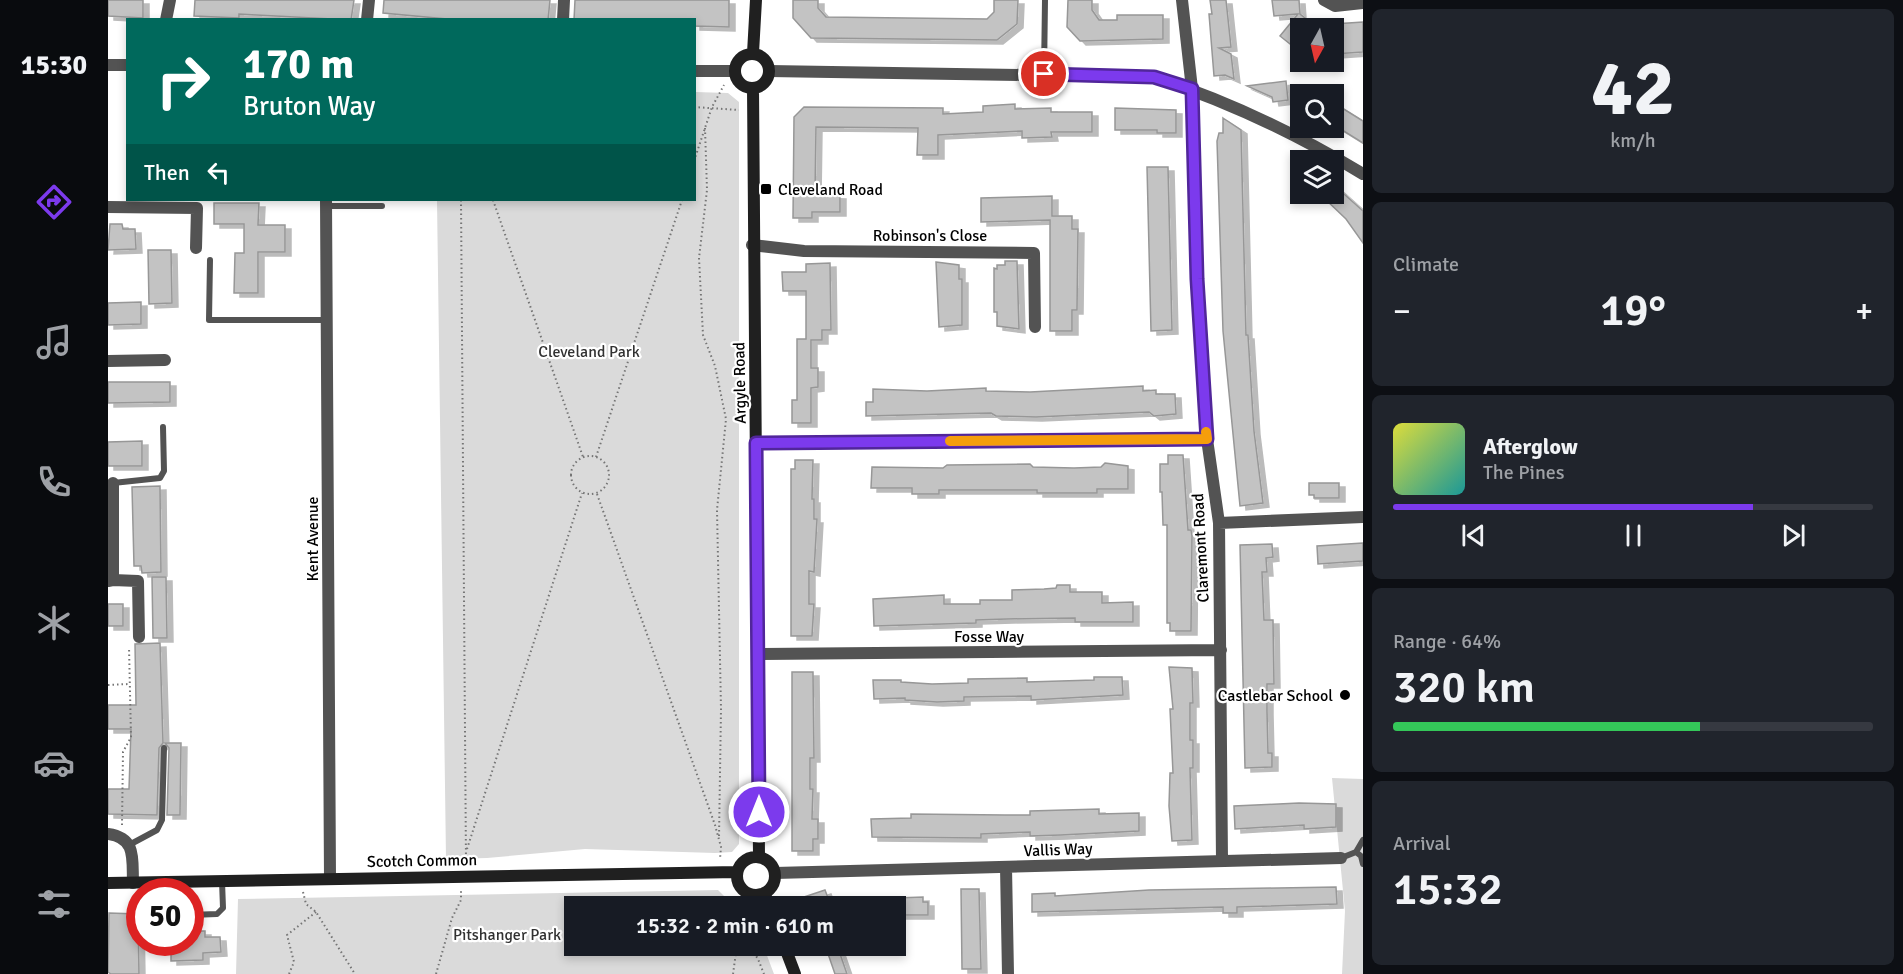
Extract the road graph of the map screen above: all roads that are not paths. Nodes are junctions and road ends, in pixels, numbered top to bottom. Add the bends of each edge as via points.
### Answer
1 (170, 0) edge
2 (369, 0) edge
3 (564, 0) edge
4 (756, 0) edge
5 (1045, 0) edge
6 (1182, 0) edge
7 (1324, 0) edge
8 (1363, 3) edge
9 (166, 18) edge
10 (367, 18) edge
11 (563, 18) edge
12 (753, 53) junction
13 (108, 65) edge
14 (126, 65) edge
15 (696, 71) edge
16 (729, 71) junction
17 (769, 71) junction
18 (1044, 74) junction
19 (753, 88) junction
20 (1192, 89) junction
21 (1363, 174) edge
22 (326, 203) edge
23 (153, 204) edge
24 (382, 206) dead end
25 (108, 207) edge
26 (752, 245) junction
27 (196, 248) dead end
28 (210, 260) dead end
29 (327, 320) junction
30 (1035, 327) dead end
31 (165, 360) dead end
32 (108, 361) edge
33 (163, 427) dead end
34 (1207, 439) junction
35 (756, 443) junction
36 (113, 483) joint
37 (1363, 517) edge
38 (1219, 523) junction
39 (110, 580) edge
40 (139, 637) road end
41 (1221, 650) junction
42 (758, 654) junction
43 (164, 748) dead end
44 (108, 834) edge
45 (1363, 840) edge
46 (125, 841) junction
47 (1356, 852) junction
48 (759, 857) junction
49 (1341, 858) joint
50 (1222, 861) junction
51 (1363, 864) edge
52 (1006, 867) junction
53 (737, 872) junction
54 (775, 873) junction
55 (132, 878) edge
56 (330, 879) junction
57 (222, 881) junction
58 (108, 883) edge
59 (126, 883) edge
60 (204, 883) edge
61 (764, 893) junction
62 (765, 896) edge
63 (204, 914) edge
64 (788, 956) edge
65 (795, 974) edge
66 (1008, 974) edge

1 - 9 street
2 - 10 street
3 - 11 street
4 - 12 main road
5 - 18 lane
6 - 20 street, Claremont Road
7 - 8 street via 1335,6
12 - 16 main road via 739,58
12 - 17 main road via 763,57
13 - 14 street
15 - 16 street
16 - 19 main road via 739,83
17 - 18 street
17 - 19 main road via 766,80
18 - 20 street via 1154,77
19 - 26 main road, Argyle Road
20 - 21 street via 1310,142
20 - 34 street, Claremont Road via 1197,279
22 - 24 lane
22 - 29 street, Kent Avenue
23 - 25 street
23 - 27 street via 197,208
26 - 30 street, Robinson's Close via 804,251 1034,253
26 - 35 main road, Argyle Road
28 - 29 lane via 209,320
29 - 56 street, Kent Avenue
31 - 32 street
33 - 36 lane via 164,471 160,478
34 - 35 street
34 - 38 street, Claremont Road
35 - 42 main road, Argyle Road
36 - 39 street
37 - 38 street
38 - 41 street, Claremont Road
39 - 40 street via 138,580
41 - 42 street, Fosse Way
41 - 50 street, Claremont Road
42 - 48 main road, Argyle Road
43 - 46 lane via 162,820 157,830
44 - 46 street
45 - 47 lane
46 - 55 street
47 - 49 lane
47 - 51 lane via 1362,856
48 - 53 main road via 745,860
48 - 54 main road via 771,863
49 - 50 street, Vallis Way
50 - 52 street, Vallis Way
52 - 54 street, Vallis Way
52 - 66 street
53 - 56 main road, Scotch Common
53 - 61 main road via 743,890 754,895
54 - 61 main road via 773,885
56 - 57 main road, Scotch Common
57 - 60 main road, Scotch Common
57 - 63 lane via 223,908 217,914
58 - 59 main road, Scotch Common
61 - 62 main road
64 - 65 main road

